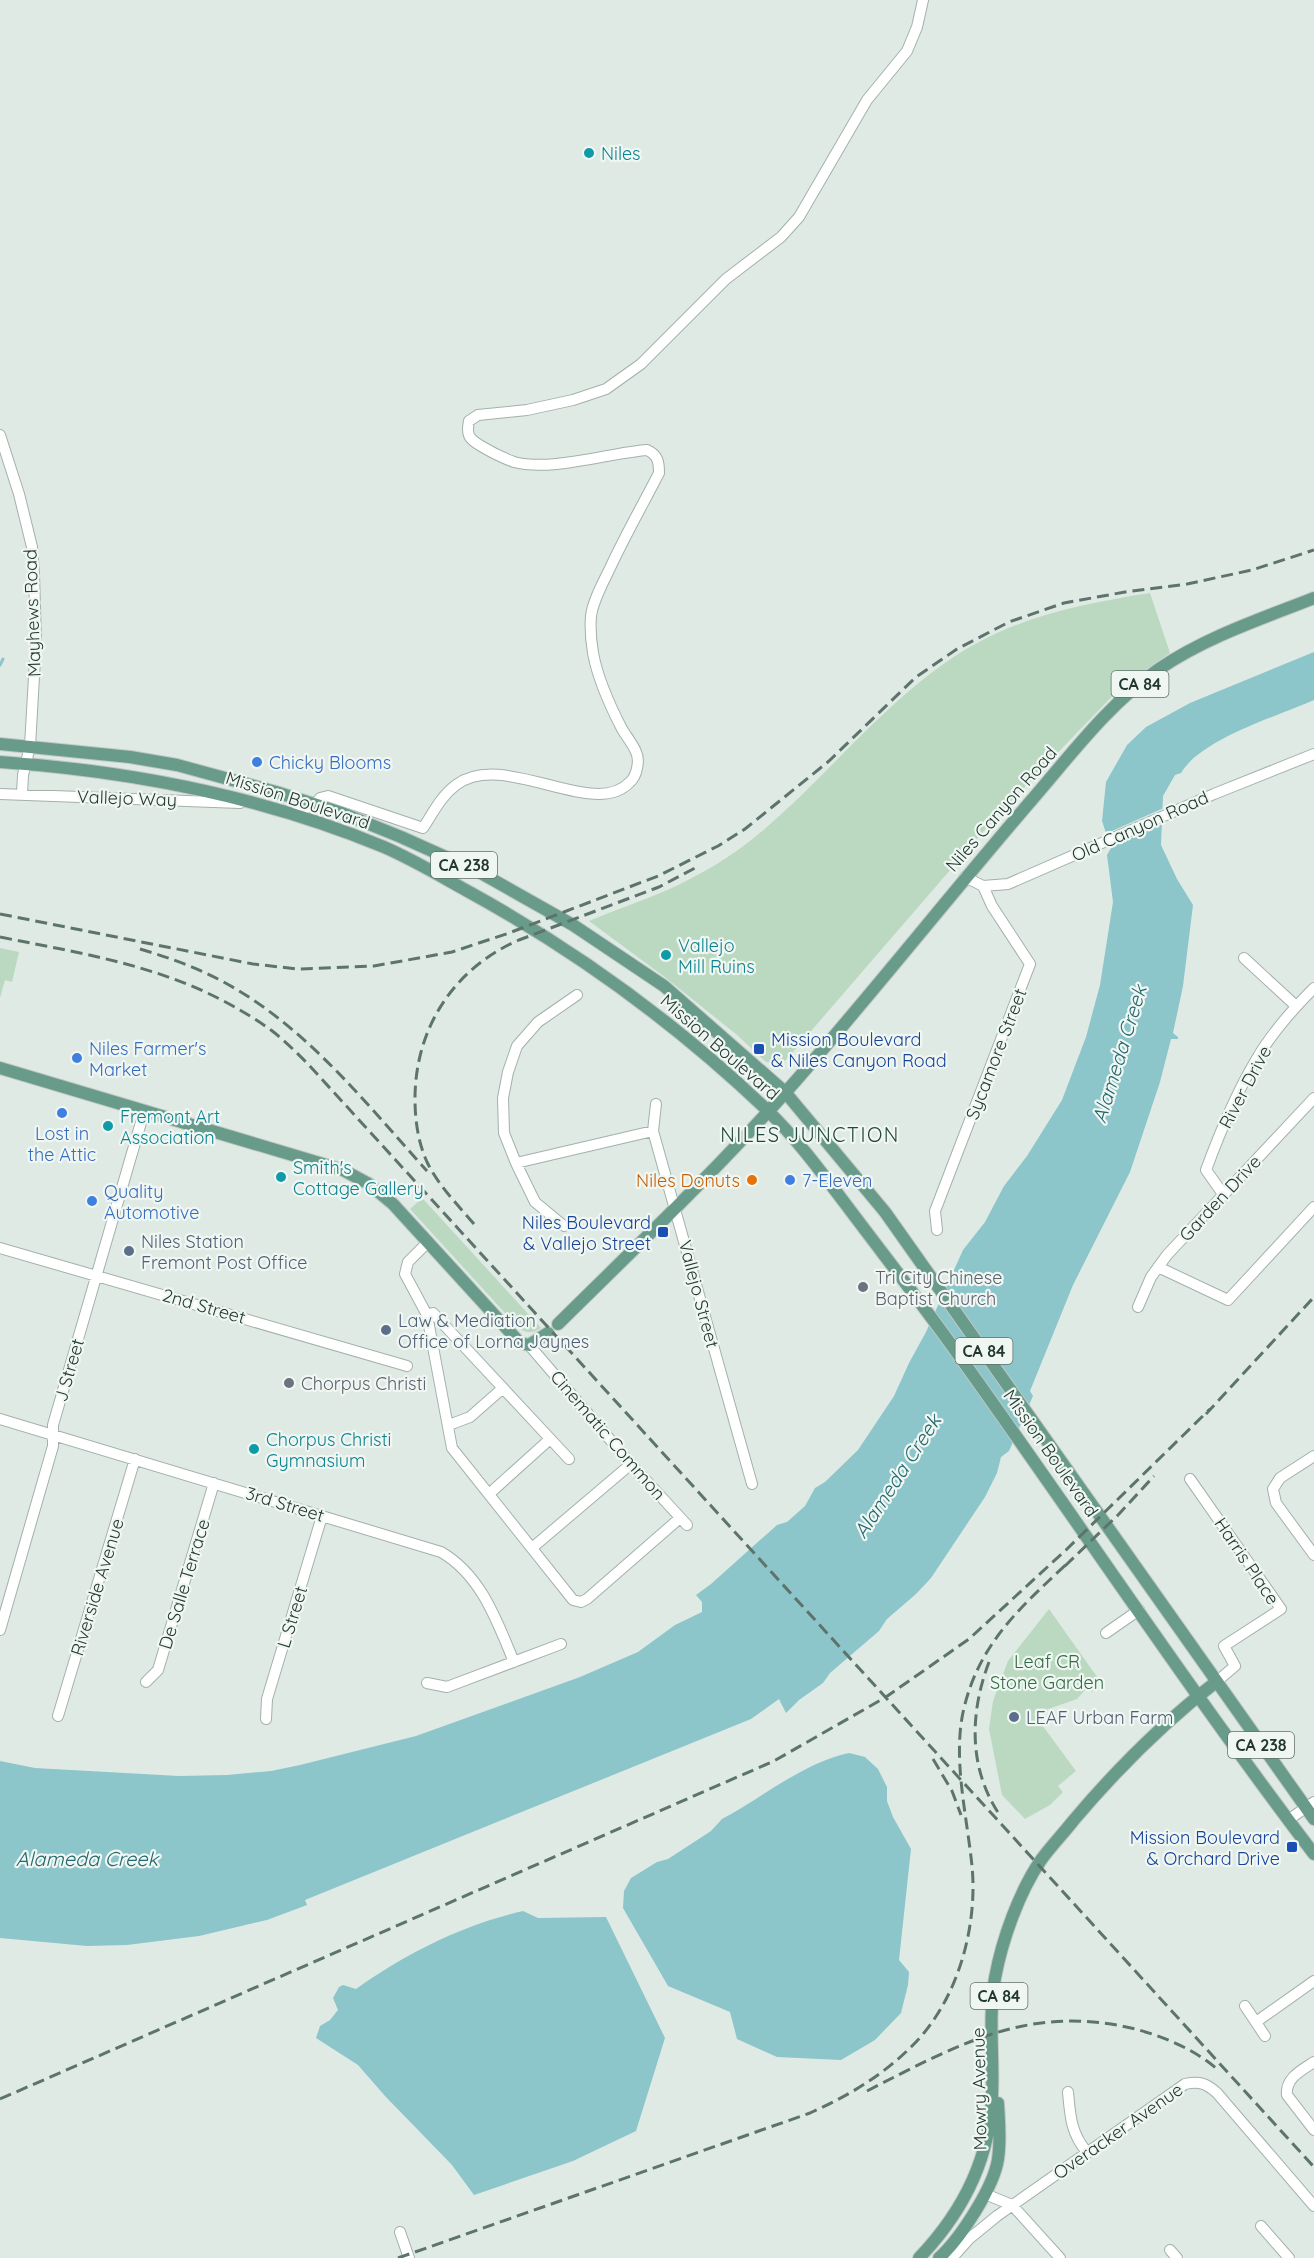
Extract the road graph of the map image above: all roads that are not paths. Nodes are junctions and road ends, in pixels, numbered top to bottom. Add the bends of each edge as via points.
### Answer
1 (923, 0) edge
2 (0, 435) edge
3 (1314, 598) edge
4 (0, 744) edge
5 (30, 746) junction
6 (1314, 754) edge
7 (0, 762) edge
8 (26, 764) junction
9 (212, 774) junction
10 (207, 791) junction
11 (0, 794) edge
12 (22, 794) junction
13 (255, 804) junction
14 (316, 804) junction
15 (291, 814) junction
16 (965, 877) junction
17 (983, 886) junction
18 (1244, 958) dead end
19 (1314, 988) edge
20 (577, 995) dead end
21 (1296, 1006) junction
22 (0, 1068) edge
23 (785, 1092) junction
24 (1314, 1098) edge
25 (656, 1104) dead end
26 (768, 1111) junction
27 (144, 1112) junction
28 (652, 1131) junction
29 (516, 1163) junction
30 (1223, 1194) junction
31 (1314, 1206) edge
32 (674, 1209) junction
33 (564, 1226) dead end
34 (937, 1230) dead end
35 (428, 1242) junction
36 (0, 1248) edge
37 (1158, 1267) junction
38 (97, 1275) junction
39 (1138, 1307) dead end
40 (427, 1315) junction
41 (530, 1345) junction
42 (407, 1366) dead end
43 (503, 1388) junction
44 (0, 1419) edge
45 (449, 1425) junction
46 (53, 1434) junction
47 (550, 1439) junction
48 (1314, 1456) edge
49 (135, 1459) junction
50 (569, 1459) dead end
51 (631, 1464) junction
52 (1190, 1479) dead end
53 (214, 1483) junction
54 (752, 1484) dead end
55 (489, 1494) junction
56 (322, 1516) junction
57 (532, 1548) junction
58 (1314, 1555) edge
59 (1139, 1610) junction
60 (0, 1630) edge
61 (1106, 1633) dead end
62 (561, 1644) dead end
63 (514, 1662) junction
64 (146, 1682) dead end
65 (1216, 1682) junction
66 (427, 1683) dead end
67 (1199, 1695) junction
68 (58, 1716) dead end
69 (266, 1719) dead end
70 (1310, 1804) edge
71 (1079, 1814) junction
72 (1314, 1819) edge
73 (1288, 1820) junction
74 (1314, 1854) edge
75 (1314, 1982) edge
76 (1245, 2006) dead end
77 (1256, 2022) junction
78 (1265, 2036) dead end
79 (1314, 2062) edge
80 (1068, 2092) dead end
81 (991, 2112) junction
82 (1314, 2130) edge
83 (1087, 2152) junction
84 (985, 2194) junction
85 (1012, 2205) junction
86 (1314, 2206) edge
87 (950, 2222) junction
88 (1261, 2226) dead end
89 (400, 2232) dead end
90 (409, 2258) edge
91 (919, 2258) edge
92 (939, 2258) edge
93 (952, 2258) edge
94 (1060, 2258) edge
95 (1289, 2258) edge

1 - 14 street via 907,51 867,100 799,217 781,237 726,279 641,364 606,389 527,410 478,415 470,421 470,439 515,462 544,465 647,450 659,461 659,473 591,614 593,653 604,695 637,753 631,782 622,789 596,794 496,774 475,776 444,795 423,828 333,796 324,796
2 - 5 street, Mayhews Road via 33,556 36,642
3 - 16 main road, Niles Canyon Road / CA 84 via 1195,647 1130,692
4 - 5 main road, Mission Boulevard / CA 238
5 - 8 street, Mayhews Road
5 - 9 main road, Mission Boulevard / CA 238 via 130,757
6 - 17 street, Old Canyon Road via 1008,884
7 - 8 main road, Mission Boulevard / CA 238
8 - 10 main road, Mission Boulevard / CA 238 via 146,778
8 - 12 street, Mayhews Road
9 - 10 main road
9 - 14 main road, Mission Boulevard / CA 238
10 - 13 main road, Mission Boulevard / CA 238
11 - 12 street, Vallejo Way
12 - 13 street, Vallejo Way
13 - 15 main road, Mission Boulevard / CA 238
14 - 15 street
14 - 23 main road, Mission Boulevard / CA 238 via 441,854 573,925 664,986
15 - 26 main road, Mission Boulevard / CA 238 via 410,859 512,915 651,1010
16 - 17 street
16 - 23 main road, Niles Canyon Road / CA 84
17 - 34 street, Sycamore Street via 1030,964 935,1211
18 - 21 street
19 - 21 street, River Drive
20 - 29 street via 538,1022 517,1046 503,1098 504,1133
21 - 30 street, River Drive via 1257,1058 1227,1115 1206,1170
22 - 27 main road
23 - 26 main road, Niles Canyon Road / CA 84
23 - 65 main road, Mission Boulevard / CA 84 via 861,1182 930,1273
24 - 30 street, Garden Drive
25 - 28 street, Vallejo Street
26 - 32 main road, Niles Canyon Road
26 - 59 main road, Mission Boulevard / CA 84 via 802,1147 919,1299
27 - 35 main road via 343,1170 383,1195
27 - 38 street, J Street
28 - 29 street
28 - 32 street, Vallejo Street
29 - 33 street via 535,1202
30 - 37 street, Garden Drive
31 - 37 street via 1228,1300
32 - 41 main road, Niles Canyon Road via 553,1328
32 - 54 street, Vallejo Street
35 - 40 street via 408,1262 405,1274
35 - 41 main road via 520,1343
36 - 38 street, 2nd Street
37 - 39 street, Garden Drive
38 - 42 street, 2nd Street
38 - 46 street, J Street
40 - 43 street via 433,1313
40 - 45 street
41 - 51 street, Cinematic Common
43 - 45 street via 470,1417
43 - 47 street
44 - 46 street, 3rd Street
45 - 55 street via 452,1448
46 - 49 street, 3rd Street
46 - 60 street, J Street via 53,1446
47 - 50 street
47 - 55 street
48 - 58 street via 1280,1478 1273,1489 1276,1503
49 - 53 street, 3rd Street
49 - 68 street, Riverside Avenue
51 - 57 street
51 - 57 street, Cinematic Common via 684,1521 581,1602 573,1600
52 - 65 street, Harris Place via 1281,1609 1224,1646 1234,1666
53 - 56 street, 3rd Street
53 - 64 street, De Salle Terrace via 158,1670
55 - 57 street
56 - 63 street, 3rd Street via 450,1557 487,1600
56 - 69 street, L Street via 267,1700
59 - 61 street
59 - 67 main road, Mission Boulevard / CA 84
62 - 63 street
63 - 66 street via 447,1687
65 - 67 main road, Mowry Avenue / CA 84
65 - 70 main road, Mission Boulevard / CA 238
67 - 71 main road, Mowry Avenue / CA 84 via 1121,1765
67 - 73 main road, Mission Boulevard / CA 238
70 - 72 main road, Mission Boulevard / CA 238
70 - 73 street
71 - 81 main road, Mowry Avenue / CA 84 via 1040,1861 1011,1921 999,1959 991,2015
71 - 84 main road, Mowry Avenue / CA 84 via 1036,1879 1005,1959 997,2012 1000,2138 998,2161
73 - 74 main road, Mission Boulevard / CA 238
75 - 77 street
76 - 77 street
77 - 78 street
79 - 82 street via 1293,2076 1286,2088 1287,2095
80 - 83 street via 1074,2135
81 - 84 main road via 991,2146 980,2187
81 - 87 main road, Mowry Avenue / CA 84 via 981,2162
83 - 85 street, Overacker Avenue
83 - 86 street, Overacker Avenue via 1185,2084 1207,2084
84 - 85 street
84 - 87 main road
84 - 92 main road, Mowry Avenue / CA 84 via 959,2236
85 - 93 street via 969,2238
85 - 94 street
87 - 91 main road, Mowry Avenue / CA 84
88 - 95 street
89 - 90 street

